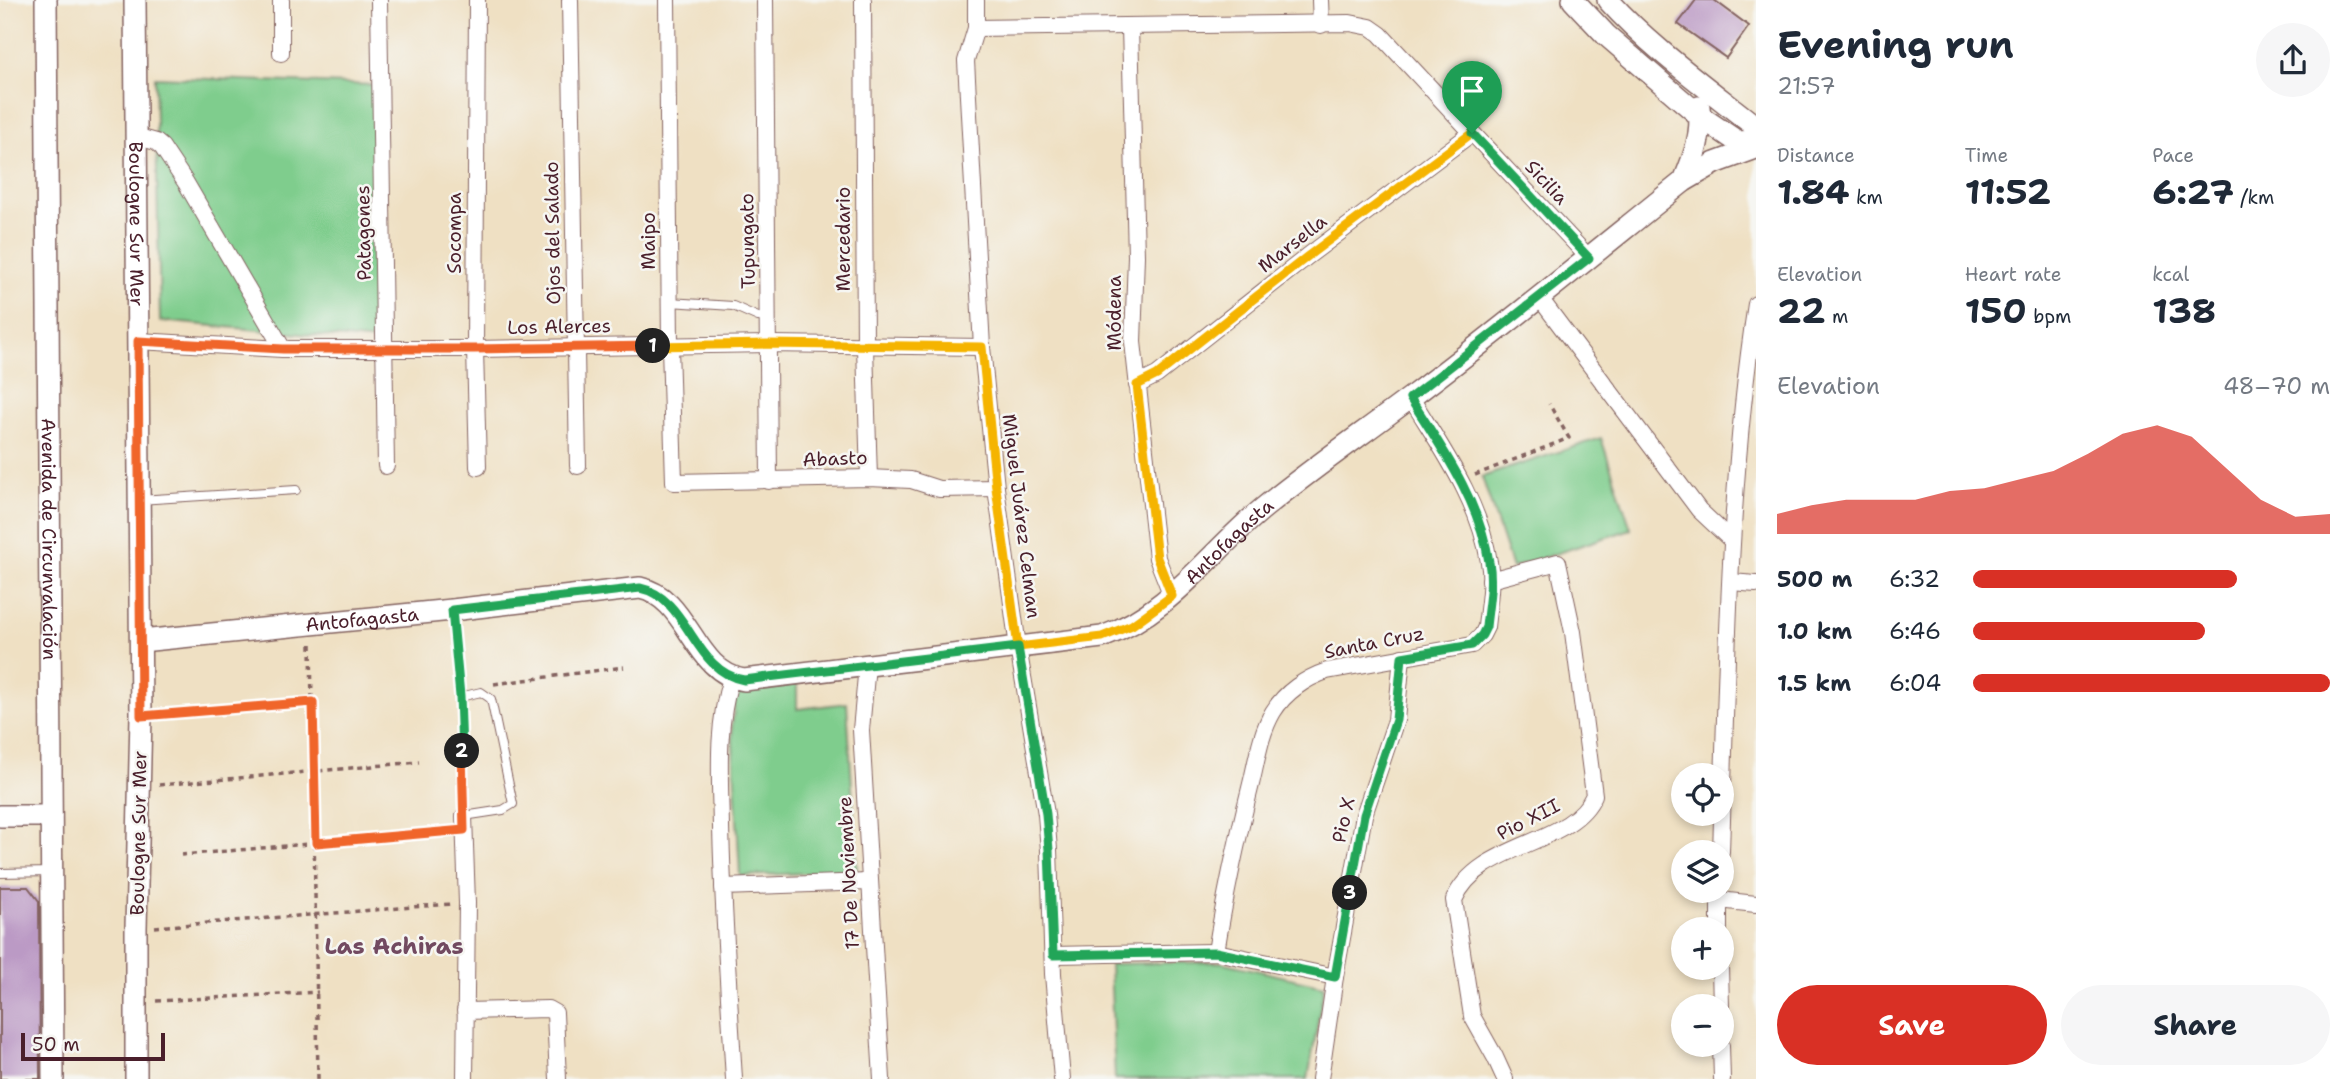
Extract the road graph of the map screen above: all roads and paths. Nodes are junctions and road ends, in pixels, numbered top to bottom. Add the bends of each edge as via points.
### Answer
1 (46, 0) edge
2 (135, 0) edge
3 (281, 0) edge
4 (379, 0) edge
5 (477, 0) edge
6 (570, 0) edge
7 (667, 0) edge
8 (765, 0) edge
9 (863, 0) edge
10 (976, 0) edge
11 (1320, 0) edge
12 (1573, 0) edge
13 (1608, 0) edge
14 (1321, 24) junction
15 (1130, 27) junction
16 (976, 28) junction
17 (281, 53) dead end
18 (1694, 78) junction
19 (1701, 117) junction
20 (1756, 127) edge
21 (1472, 133) junction
22 (135, 136) junction
23 (1756, 141) edge
24 (1756, 148) edge
25 (1684, 181) junction
26 (1589, 258) junction
27 (1539, 297) junction
28 (669, 302) junction
29 (1756, 304) edge
30 (769, 318) junction
31 (138, 341) junction
32 (769, 344) junction
33 (670, 346) junction
34 (574, 347) junction
35 (865, 347) junction
36 (982, 347) junction
37 (283, 349) junction
38 (386, 349) junction
39 (475, 349) junction
40 (1137, 385) junction
41 (1410, 398) junction
42 (1549, 404) dead end
43 (386, 466) dead end
44 (578, 466) dead end
45 (478, 467) dead end
46 (869, 478) junction
47 (1460, 480) junction
48 (769, 481) junction
49 (674, 482) joint
50 (996, 488) junction
51 (296, 490) dead end
52 (139, 500) junction
53 (1732, 541) junction
54 (1490, 580) junction
55 (1731, 582) junction
56 (1756, 584) edge
57 (1172, 596) junction
58 (452, 610) junction
59 (311, 625) junction
60 (141, 641) junction
61 (1018, 647) junction
62 (1402, 657) junction
63 (867, 666) junction
64 (624, 667) dead end
65 (731, 678) junction
66 (481, 692) junction
67 (460, 696) junction
68 (313, 702) junction
69 (141, 716) junction
70 (419, 762) dead end
71 (314, 772) junction
72 (139, 787) junction
73 (0, 816) edge
74 (51, 816) junction
75 (464, 823) junction
76 (1721, 840) edge
77 (316, 843) junction
78 (181, 855) dead end
79 (52, 872) junction
80 (0, 873) edge
81 (869, 883) junction
82 (723, 887) junction
83 (1734, 899) edge
84 (467, 903) junction
85 (1756, 904) edge
86 (317, 915) junction
87 (136, 928) junction
88 (1216, 952) junction
89 (1053, 955) junction
90 (1335, 977) junction
91 (317, 992) junction
92 (136, 1002) junction
93 (465, 1012) junction
94 (1721, 1057) edge
95 (53, 1079) edge
96 (136, 1079) edge
97 (318, 1079) edge
98 (466, 1079) edge
99 (558, 1079) edge
100 (734, 1079) edge
101 (881, 1079) edge
102 (1062, 1079) edge
103 (1320, 1079) edge
104 (1505, 1079) edge
105 (1722, 1079) edge

1 - 74 street, Avenida de Circunvalación
2 - 22 street, Boulogne Sur Mer
3 - 17 street
4 - 38 street, Patagones
5 - 39 street, Socompa
6 - 34 street, Ojos del Salado
7 - 28 street, Maipo
8 - 30 street, Tupungato
9 - 35 street, Mercedario
10 - 16 street, Miguel Juárez Celman
11 - 14 street
12 - 19 street via 1606,35
13 - 18 street
14 - 15 street, Sicilia
14 - 21 street, Sicilia via 1359,24 1380,34
15 - 16 street, Sicilia
15 - 40 street, Módena
16 - 36 street, Miguel Juárez Celman via 966,61
18 - 19 street
18 - 20 street
19 - 23 street via 1738,142
19 - 25 street via 1698,142
21 - 26 street, Sicilia
21 - 40 street, Marsella via 1157,375
22 - 31 street, Boulogne Sur Mer
22 - 37 street via 162,146
24 - 25 street, Antofagasta
25 - 26 street, Antofagasta
26 - 27 street, Antofagasta
27 - 41 street, Antofagasta
27 - 53 street via 1699,510
28 - 30 lane via 733,306
28 - 33 street, Maipo
29 - 53 street
30 - 32 street, Tupungato
31 - 37 street, Los Alerces
31 - 52 street, Boulogne Sur Mer
32 - 33 street, Los Alerces
32 - 35 street, Los Alerces
32 - 48 street, Tupungato
33 - 34 street, Los Alerces
33 - 49 street, Maipo
34 - 39 street, Los Alerces
34 - 44 street, Ojos del Salado
35 - 36 street, Los Alerces
35 - 46 street, Mercedario
36 - 50 street, Miguel Juárez Celman
37 - 38 street, Los Alerces
38 - 39 street, Los Alerces
38 - 43 street, Patagones
39 - 45 street, Socompa
40 - 57 street, Módena via 1157,558
41 - 47 street, Santa Cruz
41 - 57 street, Antofagasta via 1263,508
42 - 47 path via 1569,438
46 - 48 street, Abasto
46 - 50 street, Abasto via 911,480 939,489
47 - 54 street, Santa Cruz via 1484,541
48 - 49 street, Abasto
50 - 61 street, Miguel Juárez Celman
51 - 52 lane
52 - 60 street, Boulogne Sur Mer
53 - 55 street
54 - 62 street, Santa Cruz via 1486,627 1472,645
54 - 104 street, Pio XII via 1558,562 1573,632 1594,795 1574,820 1493,860 1468,878 1454,900 1472,1016
55 - 56 street
55 - 76 street
57 - 61 street, Antofagasta via 1132,625 1102,637
58 - 59 street, Antofagasta
58 - 65 street, Antofagasta via 653,590 665,599 711,661
58 - 67 lane
59 - 60 street, Antofagasta
59 - 68 path
60 - 69 street, Boulogne Sur Mer
61 - 63 street, Antofagasta
61 - 89 street, Miguel Juárez Celman via 1046,814
62 - 88 street, Santa Cruz via 1314,676 1295,688 1273,712 1263,734 1229,873
62 - 90 street, Pio X via 1396,720 1364,815
63 - 65 street, Antofagasta
63 - 81 street, 17 De Noviembre via 861,730
64 - 66 path via 493,684
65 - 82 street via 719,732
66 - 67 lane
66 - 75 lane via 491,699 513,804
67 - 75 lane
68 - 69 path
68 - 71 path
69 - 72 street, Boulogne Sur Mer
70 - 71 path
71 - 72 path
71 - 77 path
72 - 87 street, Boulogne Sur Mer
73 - 74 street
74 - 79 street, Avenida de Circunvalación
75 - 77 path
75 - 84 street
77 - 78 path
77 - 86 path
79 - 80 lane
79 - 95 street, Avenida de Circunvalación
81 - 82 street
81 - 101 street, 17 De Noviembre
82 - 100 street
83 - 85 street
84 - 86 path
84 - 93 street
86 - 87 path
86 - 91 path
87 - 92 street, Boulogne Sur Mer
88 - 89 street
88 - 90 street
89 - 102 street, Miguel Juárez Celman
90 - 103 street, Pio X
91 - 92 path
91 - 97 path
92 - 96 street, Boulogne Sur Mer
93 - 98 street
93 - 99 street via 548,1009 555,1013
94 - 105 street

